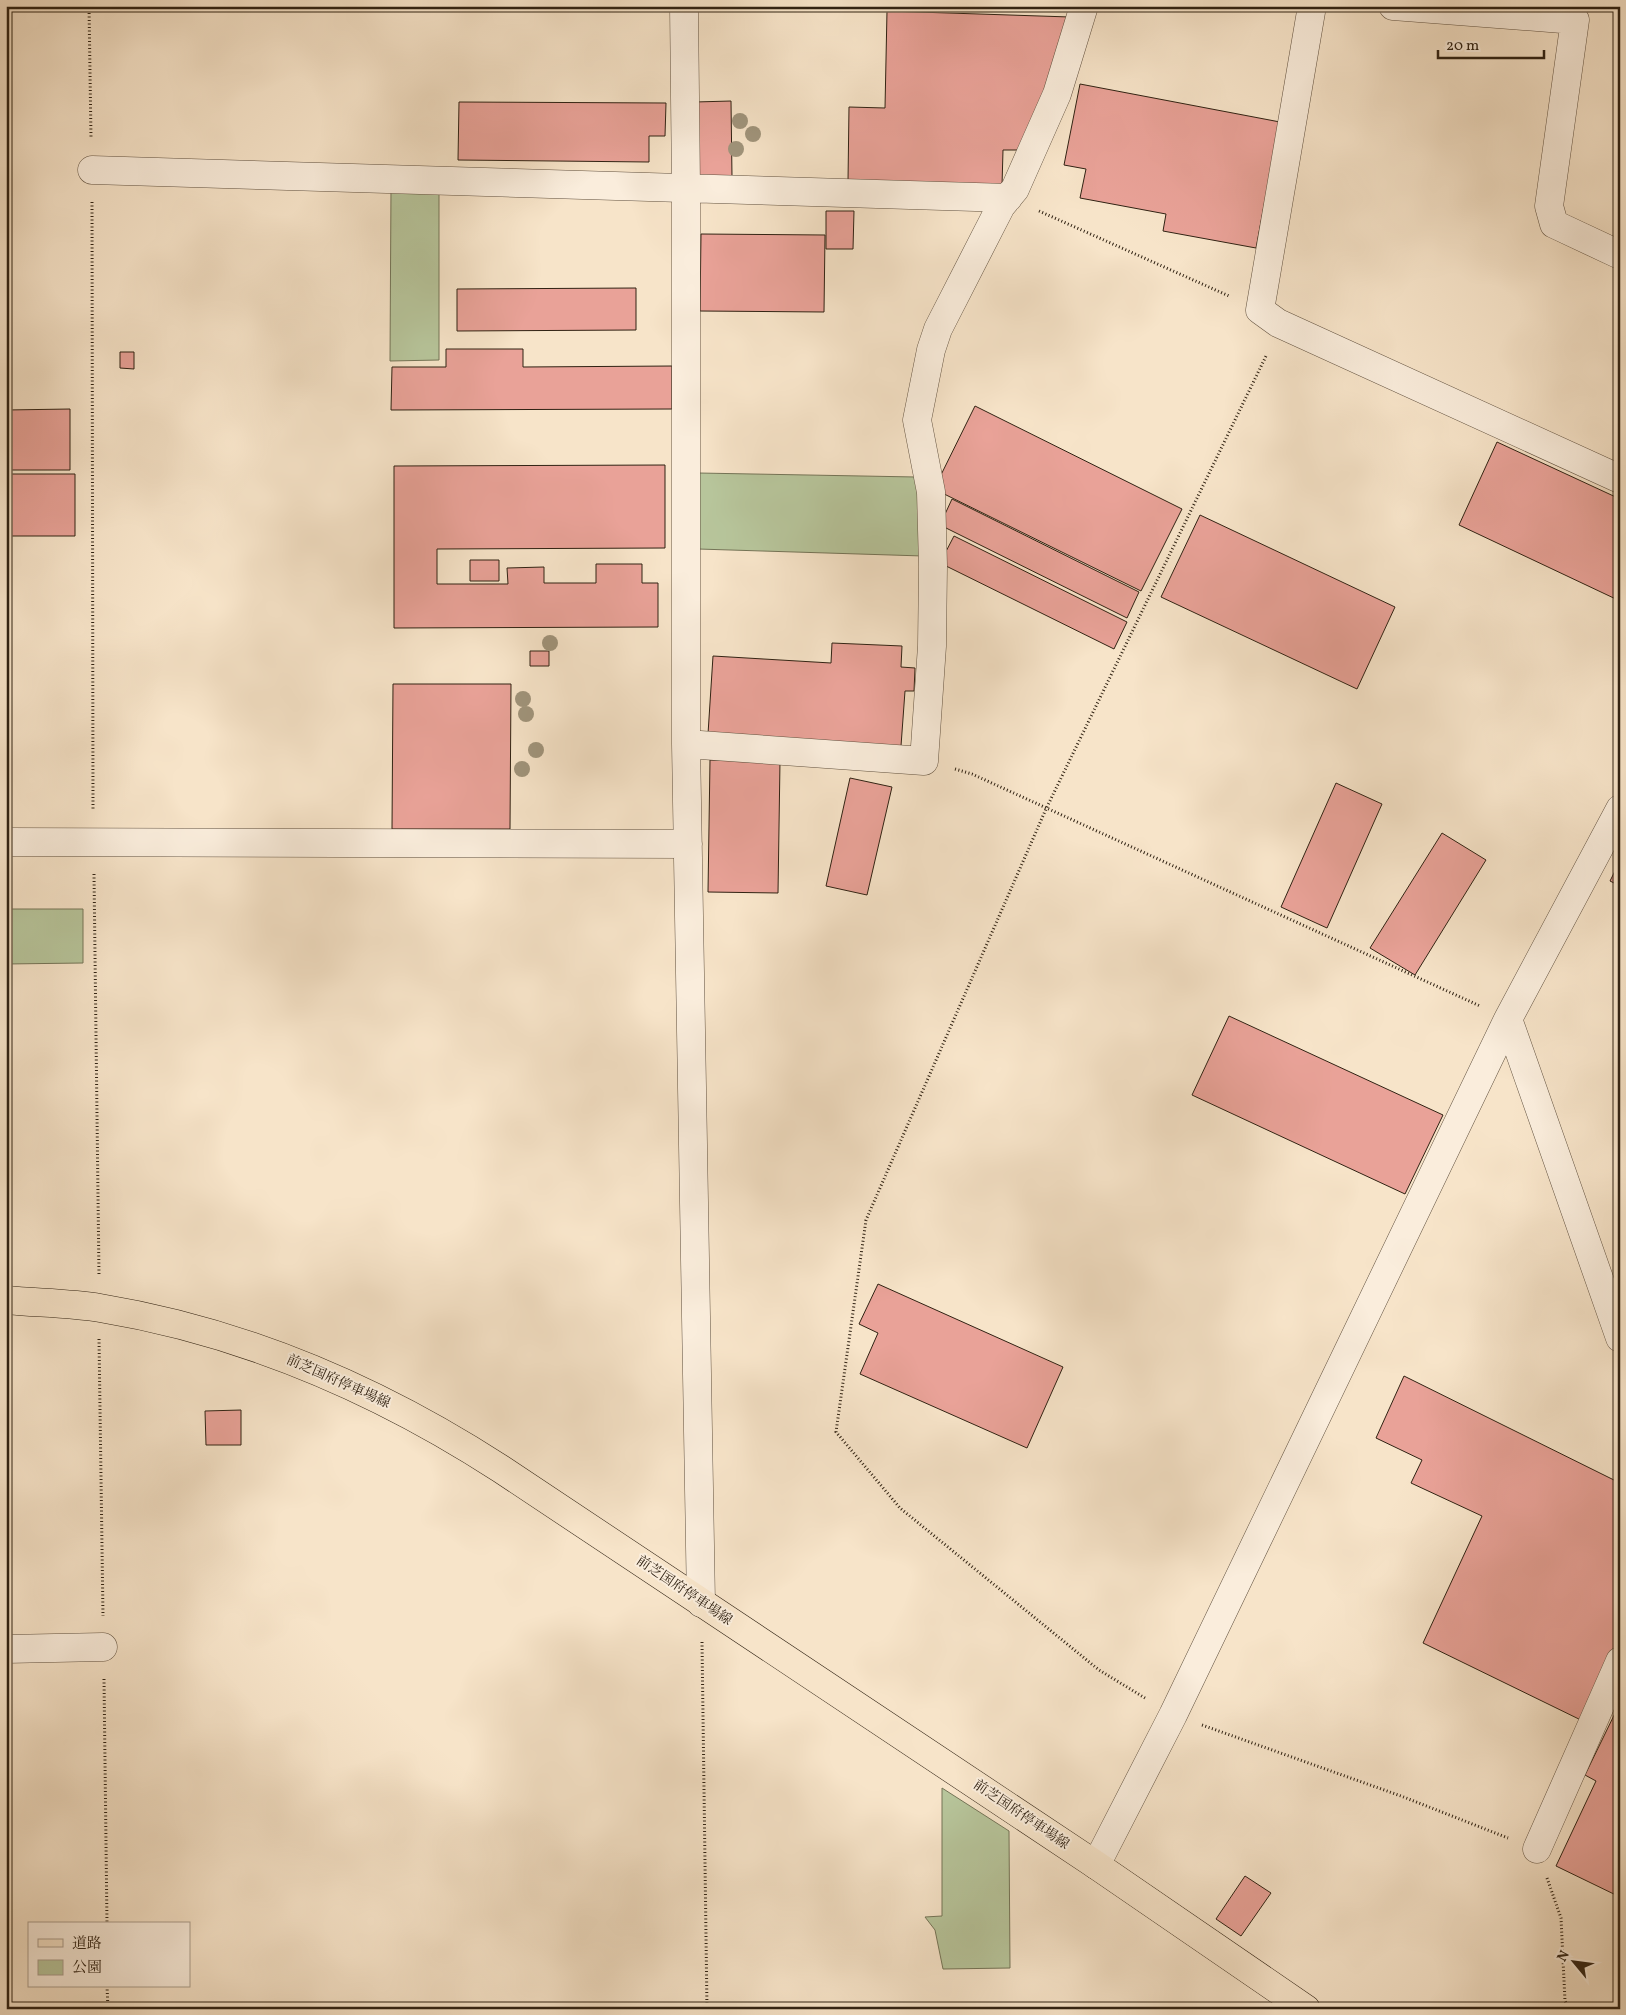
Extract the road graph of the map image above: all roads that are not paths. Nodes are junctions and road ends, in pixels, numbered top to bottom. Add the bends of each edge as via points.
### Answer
1 (684, 6) edge
2 (1084, 6) edge
3 (1312, 6) edge
4 (1392, 6) edge
5 (92, 170) road end
6 (686, 188) junction
7 (1008, 198) junction
8 (1620, 255) edge
9 (1620, 479) edge
10 (686, 744) junction
11 (1620, 809) edge
12 (6, 842) edge
13 (688, 844) junction
14 (1508, 1019) junction
15 (6, 1300) edge
16 (1620, 1338) edge
17 (702, 1603) junction
18 (103, 1647) road end
19 (6, 1649) edge
20 (1620, 1661) edge
21 (1536, 1848) road end
22 (1096, 1865) junction
23 (1306, 2009) edge

1 - 6 street
2 - 7 street via 1057,94
3 - 9 street via 1269,317
4 - 8 street via 1575,20 1549,206 1554,224
5 - 6 street
6 - 7 street
6 - 10 street
7 - 10 street via 938,328 917,420 931,492 933,566 932,646 924,761
10 - 13 street
11 - 14 street
12 - 13 street
13 - 17 street
14 - 16 street
14 - 22 street via 1173,1715
15 - 17 main road, 前芝国府停車場線 via 99,1308 188,1326 325,1374 458,1441
17 - 22 main road, 前芝国府停車場線
18 - 19 street
20 - 21 street
22 - 23 main road, 前芝国府停車場線

